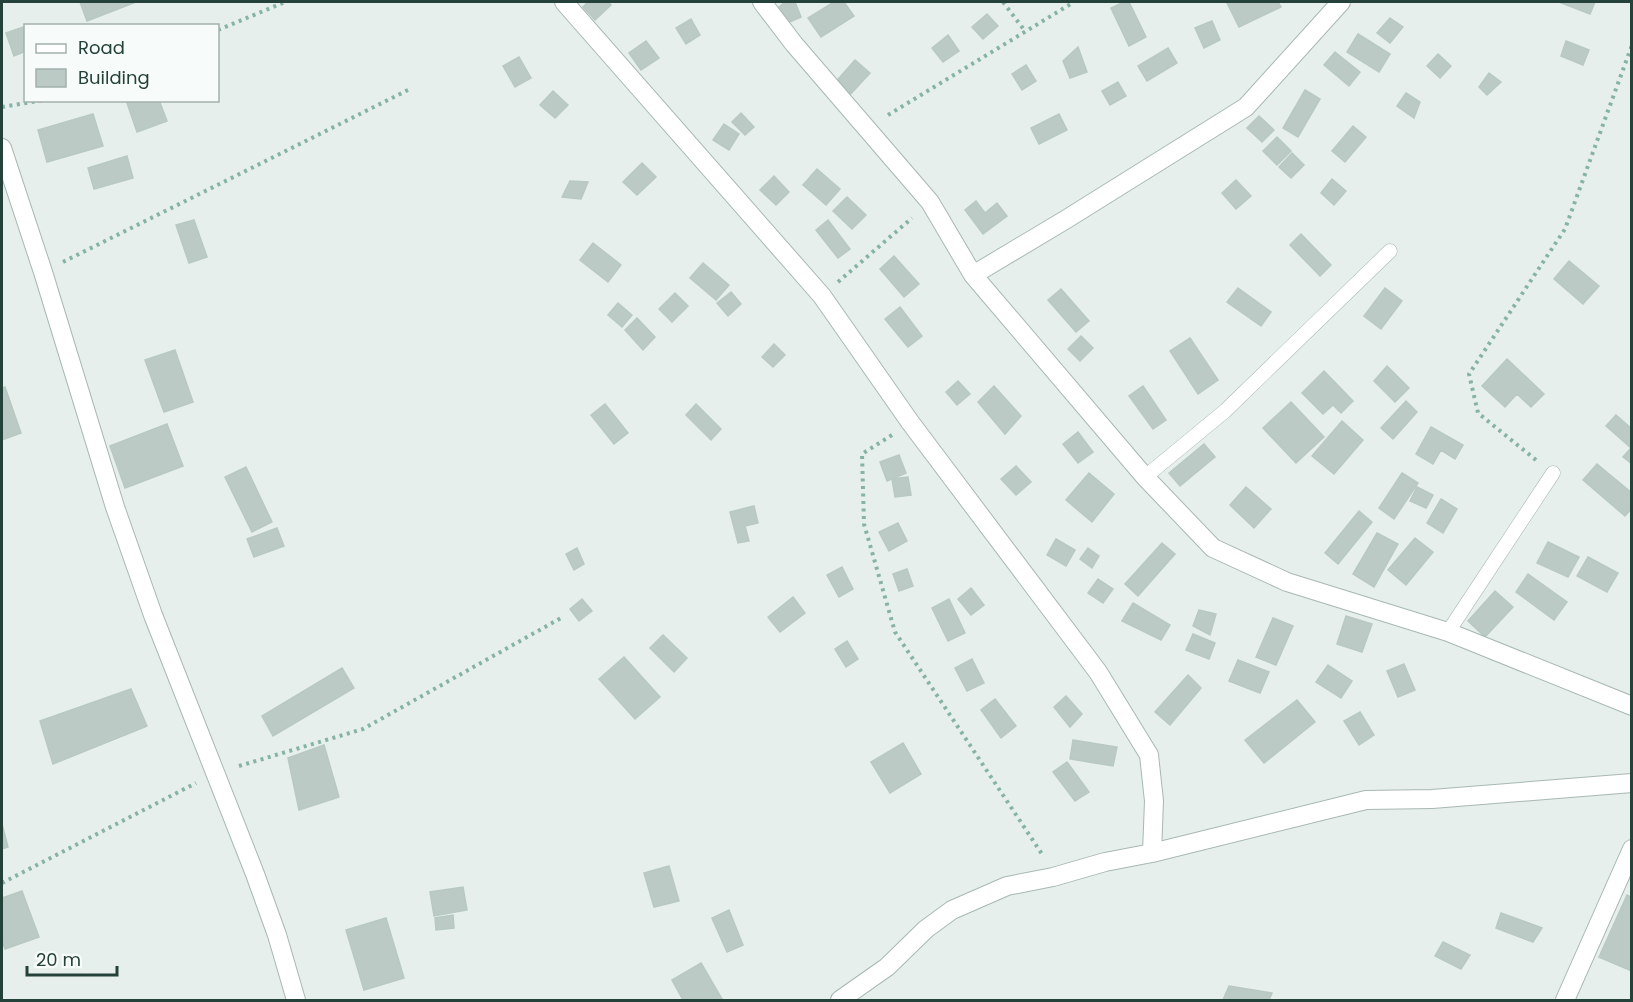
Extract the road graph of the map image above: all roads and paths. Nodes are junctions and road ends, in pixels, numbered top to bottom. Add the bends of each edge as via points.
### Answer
1 (285, 2) edge
2 (564, 2) edge
3 (762, 2) edge
4 (1003, 2) edge
5 (1074, 2) edge
6 (1341, 2) edge
7 (219, 30) edge
8 (1025, 31) junction
9 (1632, 45) edge
10 (412, 88) dead end
11 (32, 102) edge
12 (2, 107) edge
13 (871, 134) junction
14 (2, 148) edge
15 (930, 202) junction
16 (1390, 251) dead end
17 (43, 272) junction
18 (973, 275) junction
19 (822, 296) junction
20 (910, 422) junction
21 (1553, 473) joint
22 (1145, 477) junction
23 (561, 618) dead end
24 (1448, 632) junction
25 (1632, 706) edge
26 (215, 773) junction
27 (1632, 783) edge
28 (1632, 849) edge
29 (1152, 853) junction
30 (1053, 877) junction
31 (2, 883) edge
32 (296, 1000) edge
33 (840, 1000) edge
34 (1565, 1000) edge

1 - 7 path
2 - 19 street
3 - 13 street
4 - 8 path
5 - 8 path
6 - 18 street via 1246,107
8 - 13 path via 887,116
9 - 21 path via 1565,229 1469,374 1478,413
10 - 17 path
11 - 12 path
13 - 15 street
14 - 17 street
15 - 18 street
15 - 19 path
16 - 22 lane via 1225,411
17 - 26 street via 115,507
18 - 22 street
19 - 20 street
20 - 29 street via 1098,672 1149,755 1154,801
20 - 30 path via 862,454 864,524 895,632
21 - 24 lane
22 - 24 street via 1213,548 1287,582
23 - 26 path via 363,729
24 - 25 street
26 - 31 path
26 - 32 street via 277,935
27 - 29 street via 1432,799 1366,800
28 - 34 street
29 - 30 street
30 - 33 street via 1007,886 952,910 887,967

